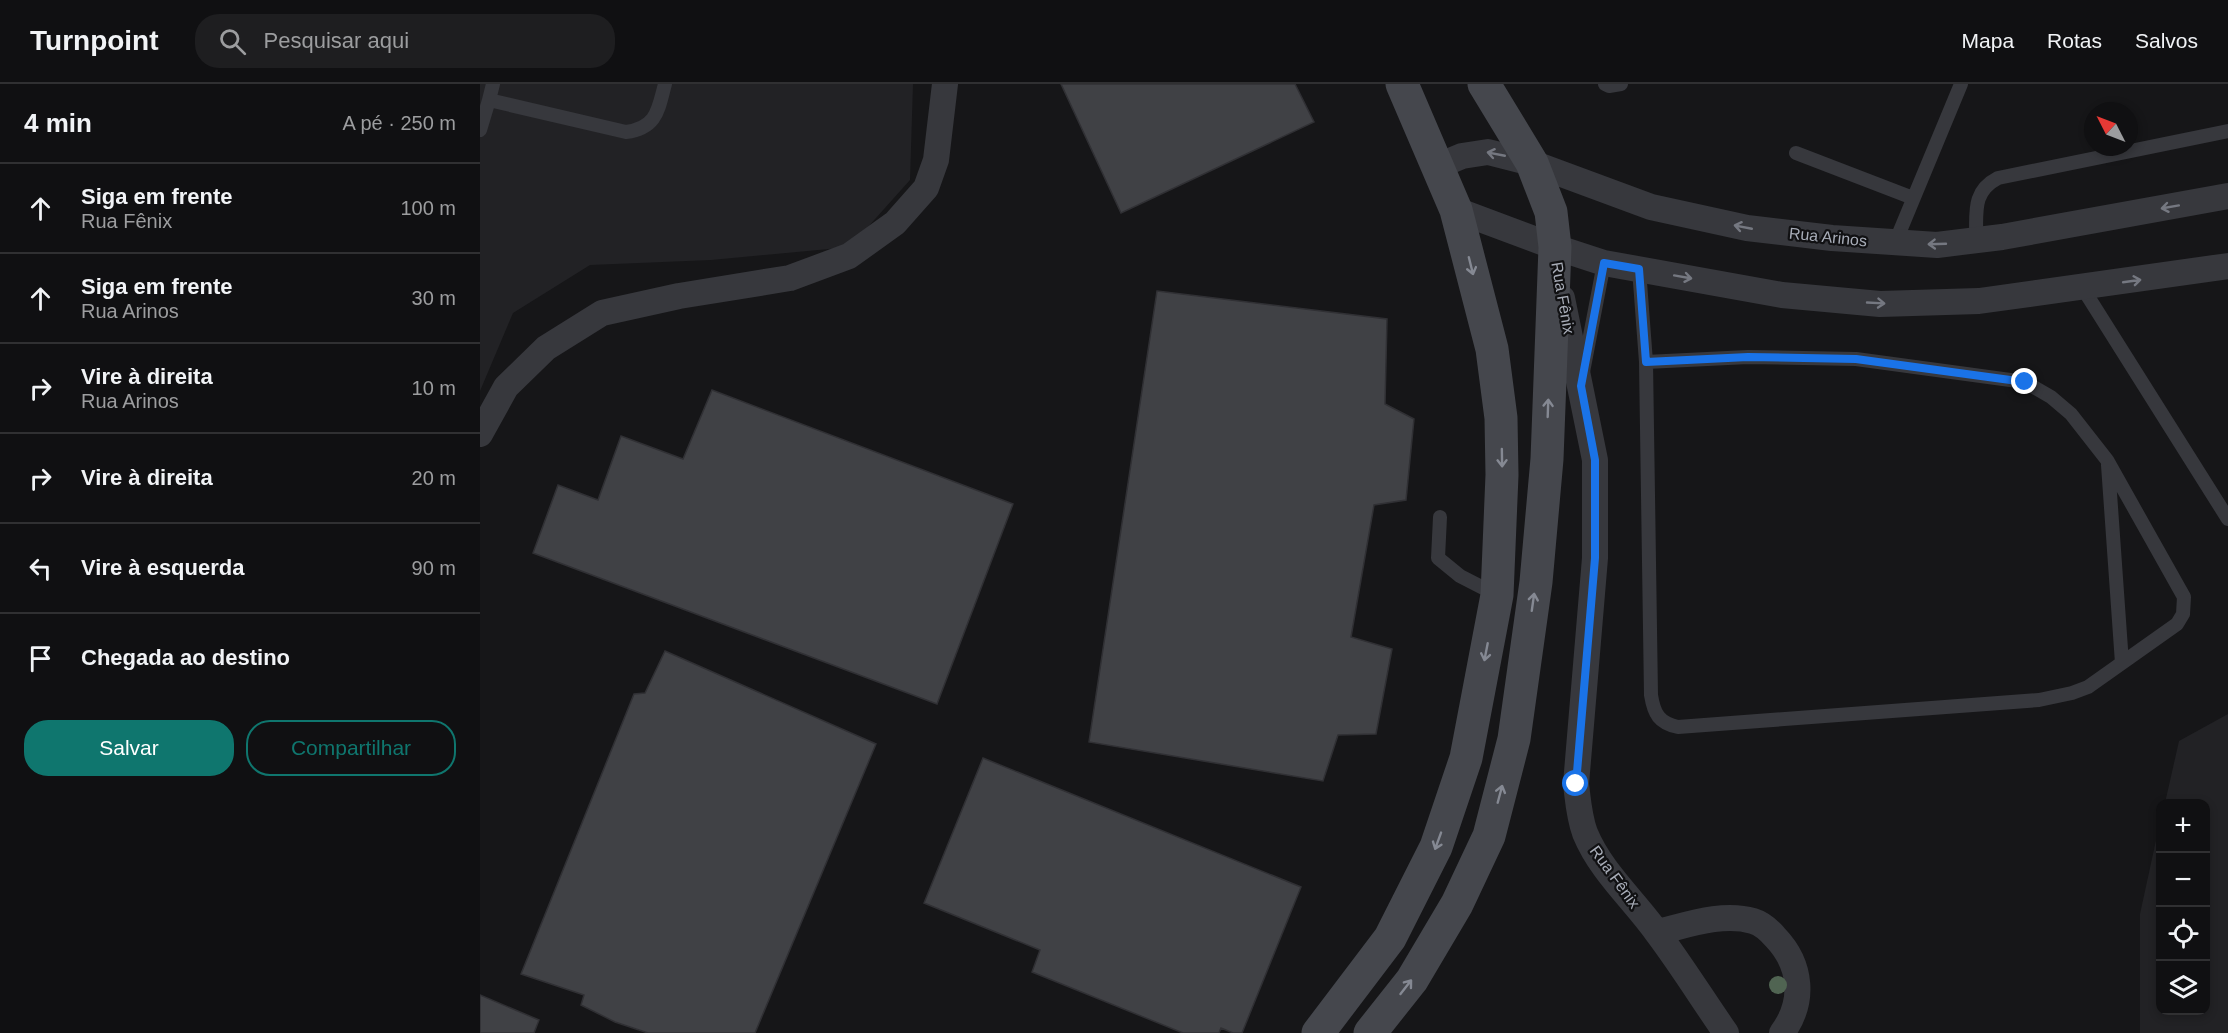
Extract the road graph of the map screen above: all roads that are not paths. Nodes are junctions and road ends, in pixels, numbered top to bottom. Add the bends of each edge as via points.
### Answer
1 (493, 84) edge
2 (665, 84) edge
3 (945, 84) edge
4 (1402, 84) edge
5 (1484, 84) edge
6 (1605, 84) edge
7 (1621, 84) edge
8 (1961, 84) edge
9 (489, 100) junction
10 (480, 130) edge
11 (2228, 131) edge
12 (1796, 153) dead end
13 (1532, 163) junction
14 (1438, 166) junction
15 (2228, 196) edge
16 (1913, 198) junction
17 (1456, 210) junction
18 (1976, 240) junction
19 (1895, 243) junction
20 (1555, 247) junction
21 (1604, 263) junction
22 (2228, 266) edge
23 (1639, 269) junction
24 (2082, 287) junction
25 (1646, 362) junction
26 (1581, 386) junction
27 (480, 435) edge
28 (2107, 460) junction
29 (1440, 517) dead end
30 (2228, 519) edge
31 (1497, 595) junction
32 (2122, 663) junction
33 (1658, 932) junction
34 (1318, 1033) edge
35 (1370, 1033) edge
36 (1726, 1033) edge
37 (1782, 1033) edge

1 - 9 lane
2 - 9 lane via 650,123 626,132
3 - 27 street via 936,160 926,188 896,223 849,256 790,278 602,313 546,348 506,387
4 - 14 main road
5 - 13 main road
6 - 7 lane
8 - 16 lane
9 - 10 lane
11 - 18 lane via 1998,178 1980,192 1977,200
12 - 16 lane
13 -> 14 street, Rua Arinos via 1488,152 1462,156
19 -> 13 street, Rua Arinos via 1747,228 1651,207
13 - 20 main road via 1551,212
14 - 17 main road
15 -> 18 street, Rua Arinos
16 - 19 lane
17 - 20 street
17 -> 31 main road via 1492,349 1501,418
18 -> 19 street, Rua Arinos via 1937,245
20 - 21 street
20 - 26 street, Rua Fênix via 1564,314
35 -> 20 main road via 1412,980 1457,904 1489,836 1514,740 1536,582 1546,470
21 - 23 street
21 - 26 lane
24 -> 22 street
23 -> 24 street via 1782,295 1880,304 1979,301
23 - 25 lane
24 - 30 lane
25 - 28 lane via 1748,357 1856,359 2025,382 2071,414
25 - 32 lane via 1652,695 1653,710 1666,724 1678,727 2039,700 2088,687
26 - 33 street, Rua Fênix via 1595,460 1595,558 1576,784 1579,812 1594,851
28 - 32 lane
28 - 32 lane via 2184,597 2185,606 2178,624
29 - 31 lane via 1438,558 1460,576
31 -> 34 main road via 1466,758 1436,847 1390,938
33 - 36 street, Rua Fênix
33 - 37 street via 1735,918 1764,926 1783,945 1799,983 1798,1002

